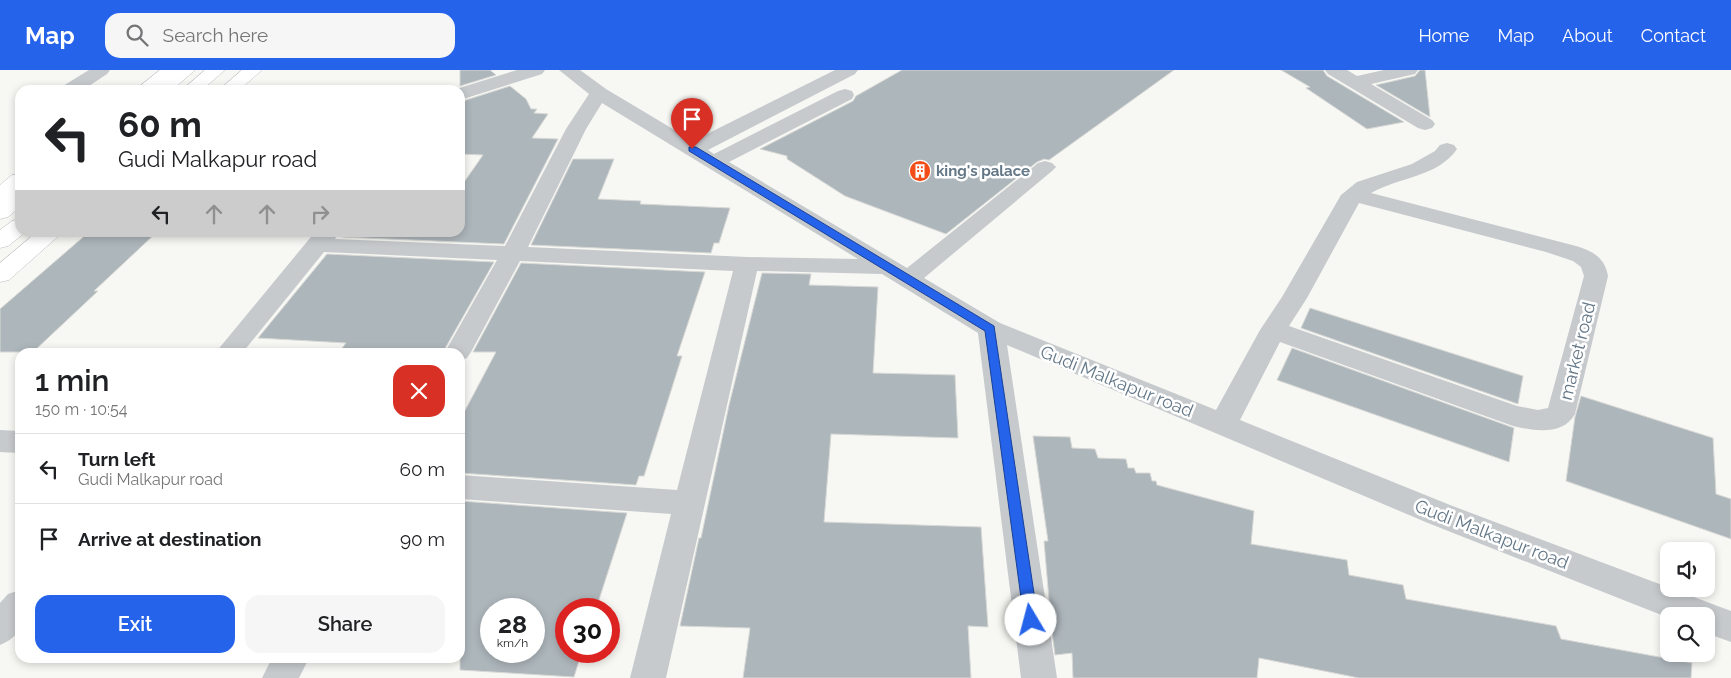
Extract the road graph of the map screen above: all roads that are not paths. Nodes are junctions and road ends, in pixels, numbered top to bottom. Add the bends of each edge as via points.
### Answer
1 (101, 70) edge
2 (172, 70) edge
3 (186, 70) edge
4 (216, 70) edge
5 (253, 70) edge
6 (536, 70) edge
7 (568, 70) edge
8 (849, 70) edge
9 (1334, 70) edge
10 (1409, 70) edge
11 (1354, 82) junction
12 (78, 85) edge
13 (151, 85) edge
14 (166, 85) edge
15 (197, 85) edge
16 (234, 85) edge
17 (465, 92) edge
18 (599, 93) junction
19 (845, 95) dead end
20 (1425, 124) dead end
21 (1447, 149) dead end
22 (703, 156) junction
23 (1045, 167) dead end
24 (15, 184) edge
25 (0, 195) edge
26 (1354, 195) junction
27 (15, 200) edge
28 (0, 212) edge
29 (15, 230) edge
30 (46, 237) edge
31 (323, 239) edge
32 (0, 241) edge
33 (513, 253) junction
34 (747, 264) junction
35 (898, 273) junction
36 (0, 275) edge
37 (991, 329) junction
38 (1273, 330) junction
39 (232, 348) edge
40 (460, 348) edge
41 (1223, 425) junction
42 (0, 441) edge
43 (15, 442) edge
44 (465, 487) edge
45 (690, 503) junction
46 (1679, 607) edge
47 (15, 611) edge
48 (1715, 621) edge
49 (1731, 627) edge
50 (0, 629) edge
51 (288, 663) edge
52 (280, 678) edge
53 (648, 678) edge
54 (1039, 678) edge

1 - 12 street
2 - 13 main road
3 - 14 main road
4 - 15 main road
5 - 16 main road
6 - 17 street
7 - 18 street, Gudi Malkapur road
8 - 22 street
9 - 11 street
10 - 11 street
11 - 20 street
18 - 22 street, Gudi Malkapur road
18 - 33 street via 576,129
19 - 22 street
21 - 26 street via 1442,156 1419,168 1365,187
22 - 35 street, Gudi Malkapur road
23 - 35 street
24 - 25 main road
26 - 38 street
26 - 38 street, market road via 1554,247 1592,262 1596,276 1561,414 1553,420 1513,416
27 - 28 main road
29 - 32 main road
30 - 36 main road
31 - 33 street
31 - 39 street
33 - 34 street
33 - 40 street
34 - 35 street
34 - 45 street
35 - 37 street, Gudi Malkapur road
37 - 41 street, Gudi Malkapur road
37 - 54 street
38 - 41 street
41 - 46 street, Gudi Malkapur road via 1439,514
42 - 43 street
44 - 45 street
45 - 53 street
47 - 50 street
48 - 49 street, Gudi Malkapur road
51 - 52 street

